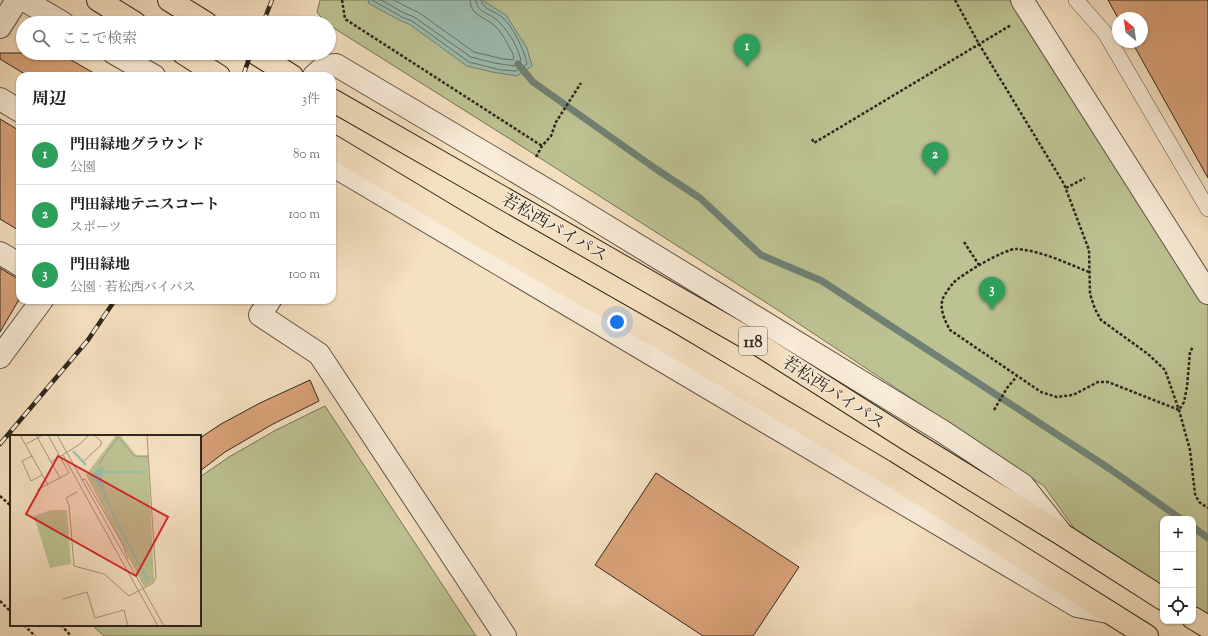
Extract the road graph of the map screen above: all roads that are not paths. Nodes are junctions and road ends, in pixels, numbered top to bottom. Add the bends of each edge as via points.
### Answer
1 (17, 0) edge
2 (24, 0) edge
3 (98, 0) edge
4 (169, 0) edge
5 (1076, 0) edge
6 (1026, 7) edge
7 (51, 16) edge
8 (124, 16) edge
9 (195, 16) edge
10 (0, 27) edge
11 (126, 60) edge
12 (193, 60) edge
13 (266, 60) edge
14 (147, 72) edge
15 (213, 72) edge
16 (286, 72) edge
17 (318, 72) edge
18 (0, 99) edge
19 (336, 102) edge
20 (16, 109) edge
21 (336, 148) edge
22 (336, 167) edge
23 (1208, 209) edge
24 (0, 253) edge
25 (16, 263) edge
26 (1208, 293) edge
27 (39, 304) edge
28 (267, 304) edge
29 (0, 357) edge
30 (1064, 535) junction
31 (1160, 597) edge
32 (1111, 613) junction
33 (1196, 620) edge
34 (1208, 627) edge
35 (505, 636) edge
36 (1147, 636) edge

1 - 10 street
2 - 7 street
3 - 8 highway
4 - 9 highway
5 - 23 lane via 1105,33
6 - 26 street
11 - 14 street
12 - 15 highway
13 - 16 highway
17 - 30 street via 325,66 336,65 564,200 942,431 1023,485
18 - 20 street
19 - 30 highway, 若松西バイパス / 118 via 756,342 907,439
21 - 32 highway, 118 via 884,470
22 - 32 street via 1077,606
24 - 25 street
27 - 29 street
28 - 35 street via 260,315 318,354
30 - 31 highway, 若松西バイパス / 118
32 - 36 highway, 118
33 - 34 highway

